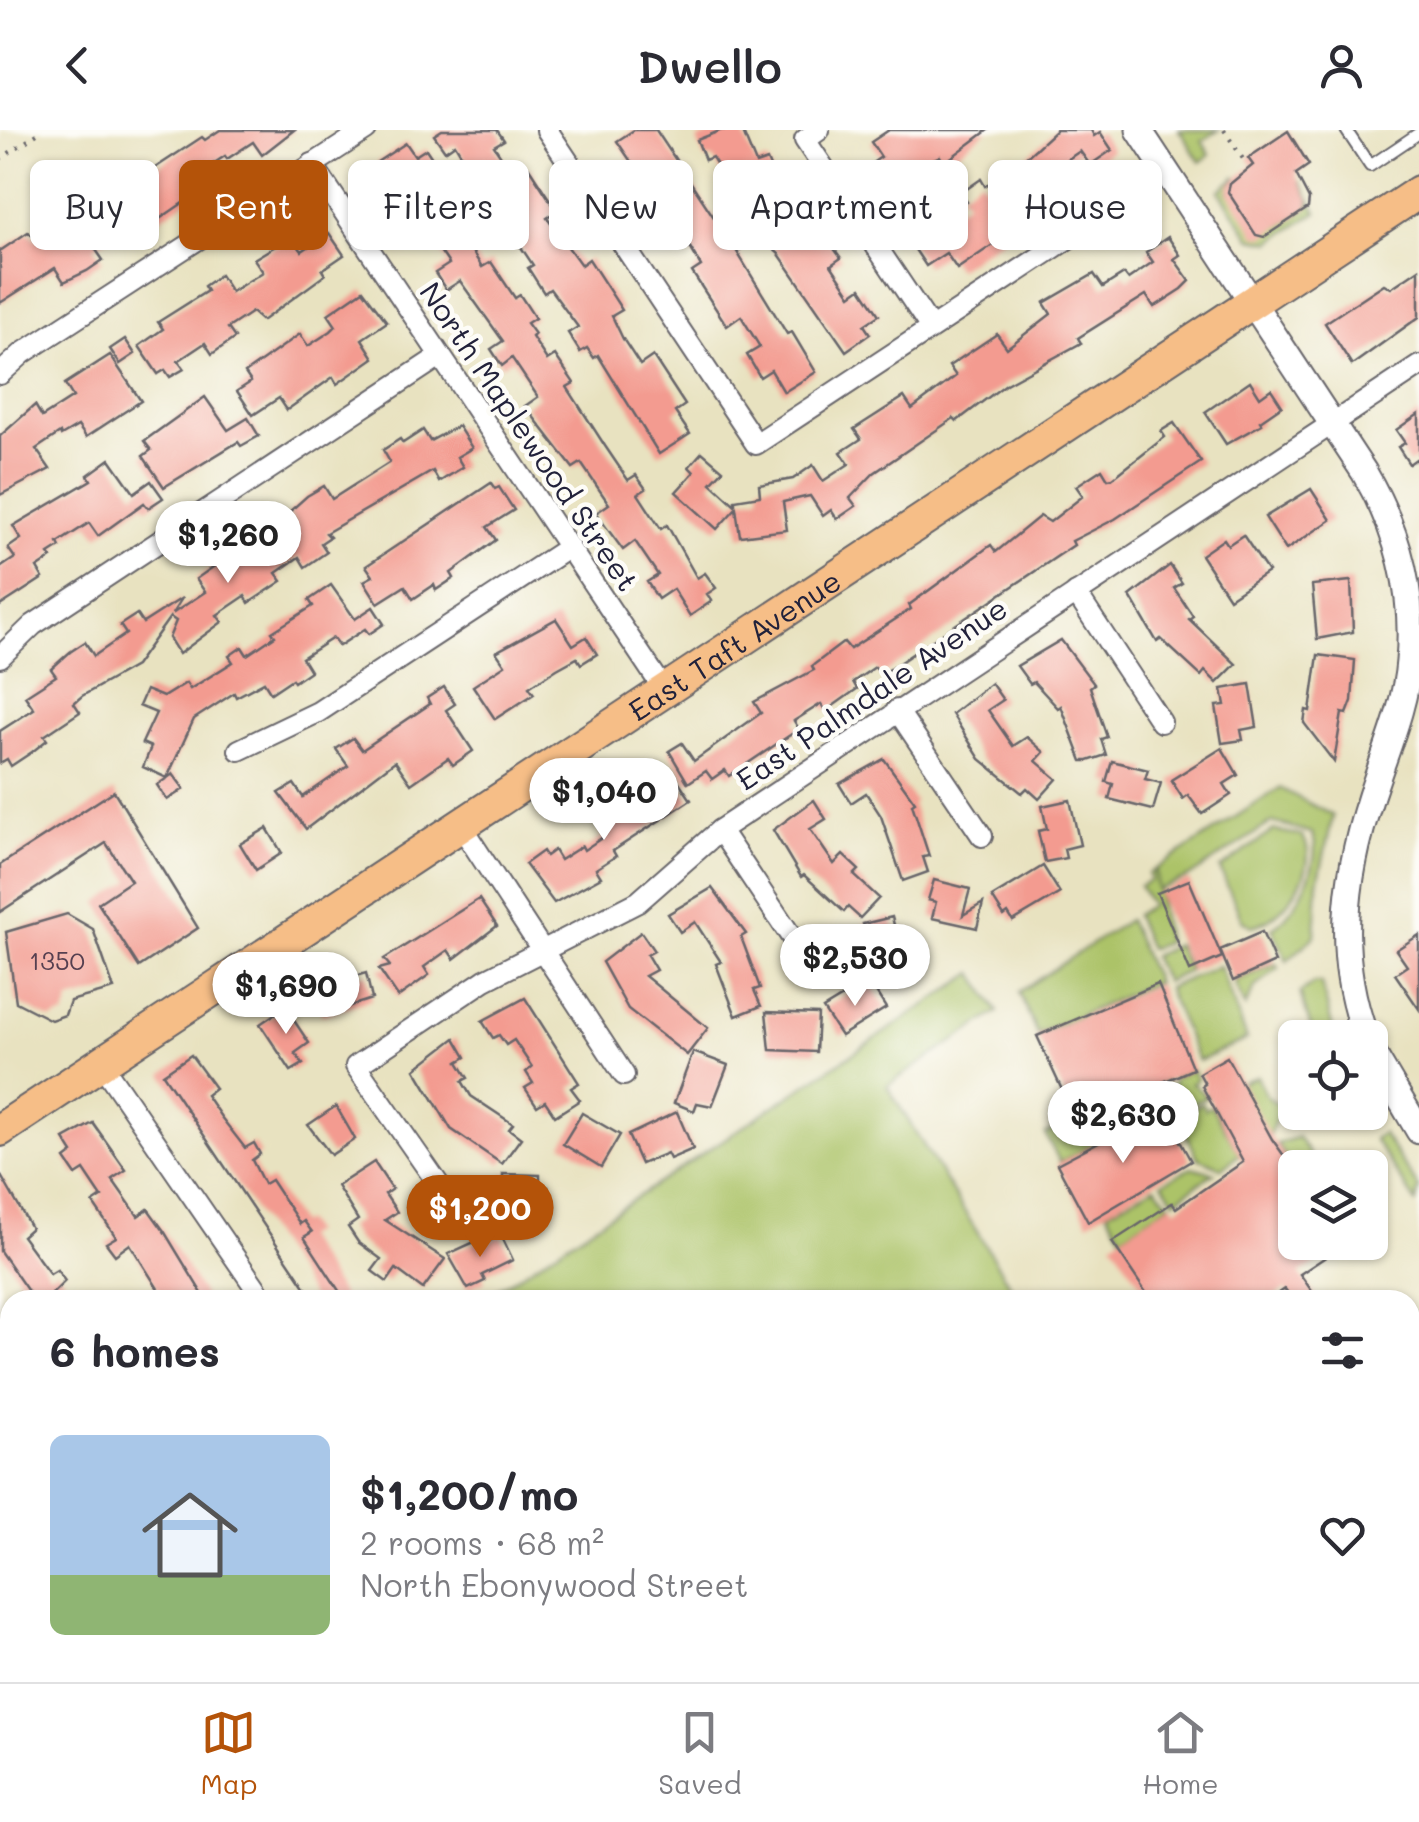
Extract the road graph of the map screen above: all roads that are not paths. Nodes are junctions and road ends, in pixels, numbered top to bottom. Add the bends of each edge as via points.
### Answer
1 (366, 130) edge
2 (547, 130) edge
3 (1139, 130) edge
4 (1346, 130) edge
5 (1419, 133) edge
6 (812, 135) edge
7 (318, 160) edge
8 (328, 188) edge
9 (1419, 192) edge
10 (180, 250) edge
11 (1050, 250) edge
12 (1254, 301) junction
13 (932, 328) junction
14 (440, 356) junction
15 (1419, 366) edge
16 (0, 374) edge
17 (1334, 422) junction
18 (569, 547) junction
19 (1076, 594) junction
20 (1414, 638) edge
21 (0, 657) edge
22 (665, 690) junction
23 (897, 710) junction
24 (1161, 722) dead end
25 (239, 750) dead end
26 (461, 826) junction
27 (720, 830) junction
28 (982, 836) dead end
29 (545, 954) junction
30 (805, 957) dead end
31 (1362, 1020) edge
32 (101, 1063) junction
33 (624, 1075) dead end
34 (1388, 1078) edge
35 (0, 1130) edge
36 (1419, 1131) edge
37 (448, 1198) dead end
38 (257, 1290) edge

1 - 7 street
2 - 13 street via 756,444
3 - 12 street
4 - 5 lane via 1370,166
6 - 13 street
8 - 14 street, North Maplewood Street
9 - 12 main road, East Taft Avenue
10 - 16 street
11 - 13 street
12 - 17 street
12 - 22 main road, East Taft Avenue
14 - 18 street, North Maplewood Street
14 - 21 street via 34,625
15 - 17 street, East Palmdale Avenue
17 - 19 street, East Palmdale Avenue
17 - 20 street via 1397,540
18 - 22 street, North Maplewood Street
18 - 25 street via 318,712
19 - 23 street, East Palmdale Avenue
19 - 24 street
20 - 31 street via 1346,891 1346,943
22 - 26 main road, East Taft Avenue
23 - 27 street, East Palmdale Avenue
23 - 28 street
26 - 29 street
26 - 32 main road, East Taft Avenue
27 - 29 street, East Palmdale Avenue via 638,902
27 - 30 street
29 - 33 street
29 - 37 street, East Palmdale Avenue via 485,980 356,1066
32 - 35 main road, East Taft Avenue
32 - 38 street
34 - 36 street

